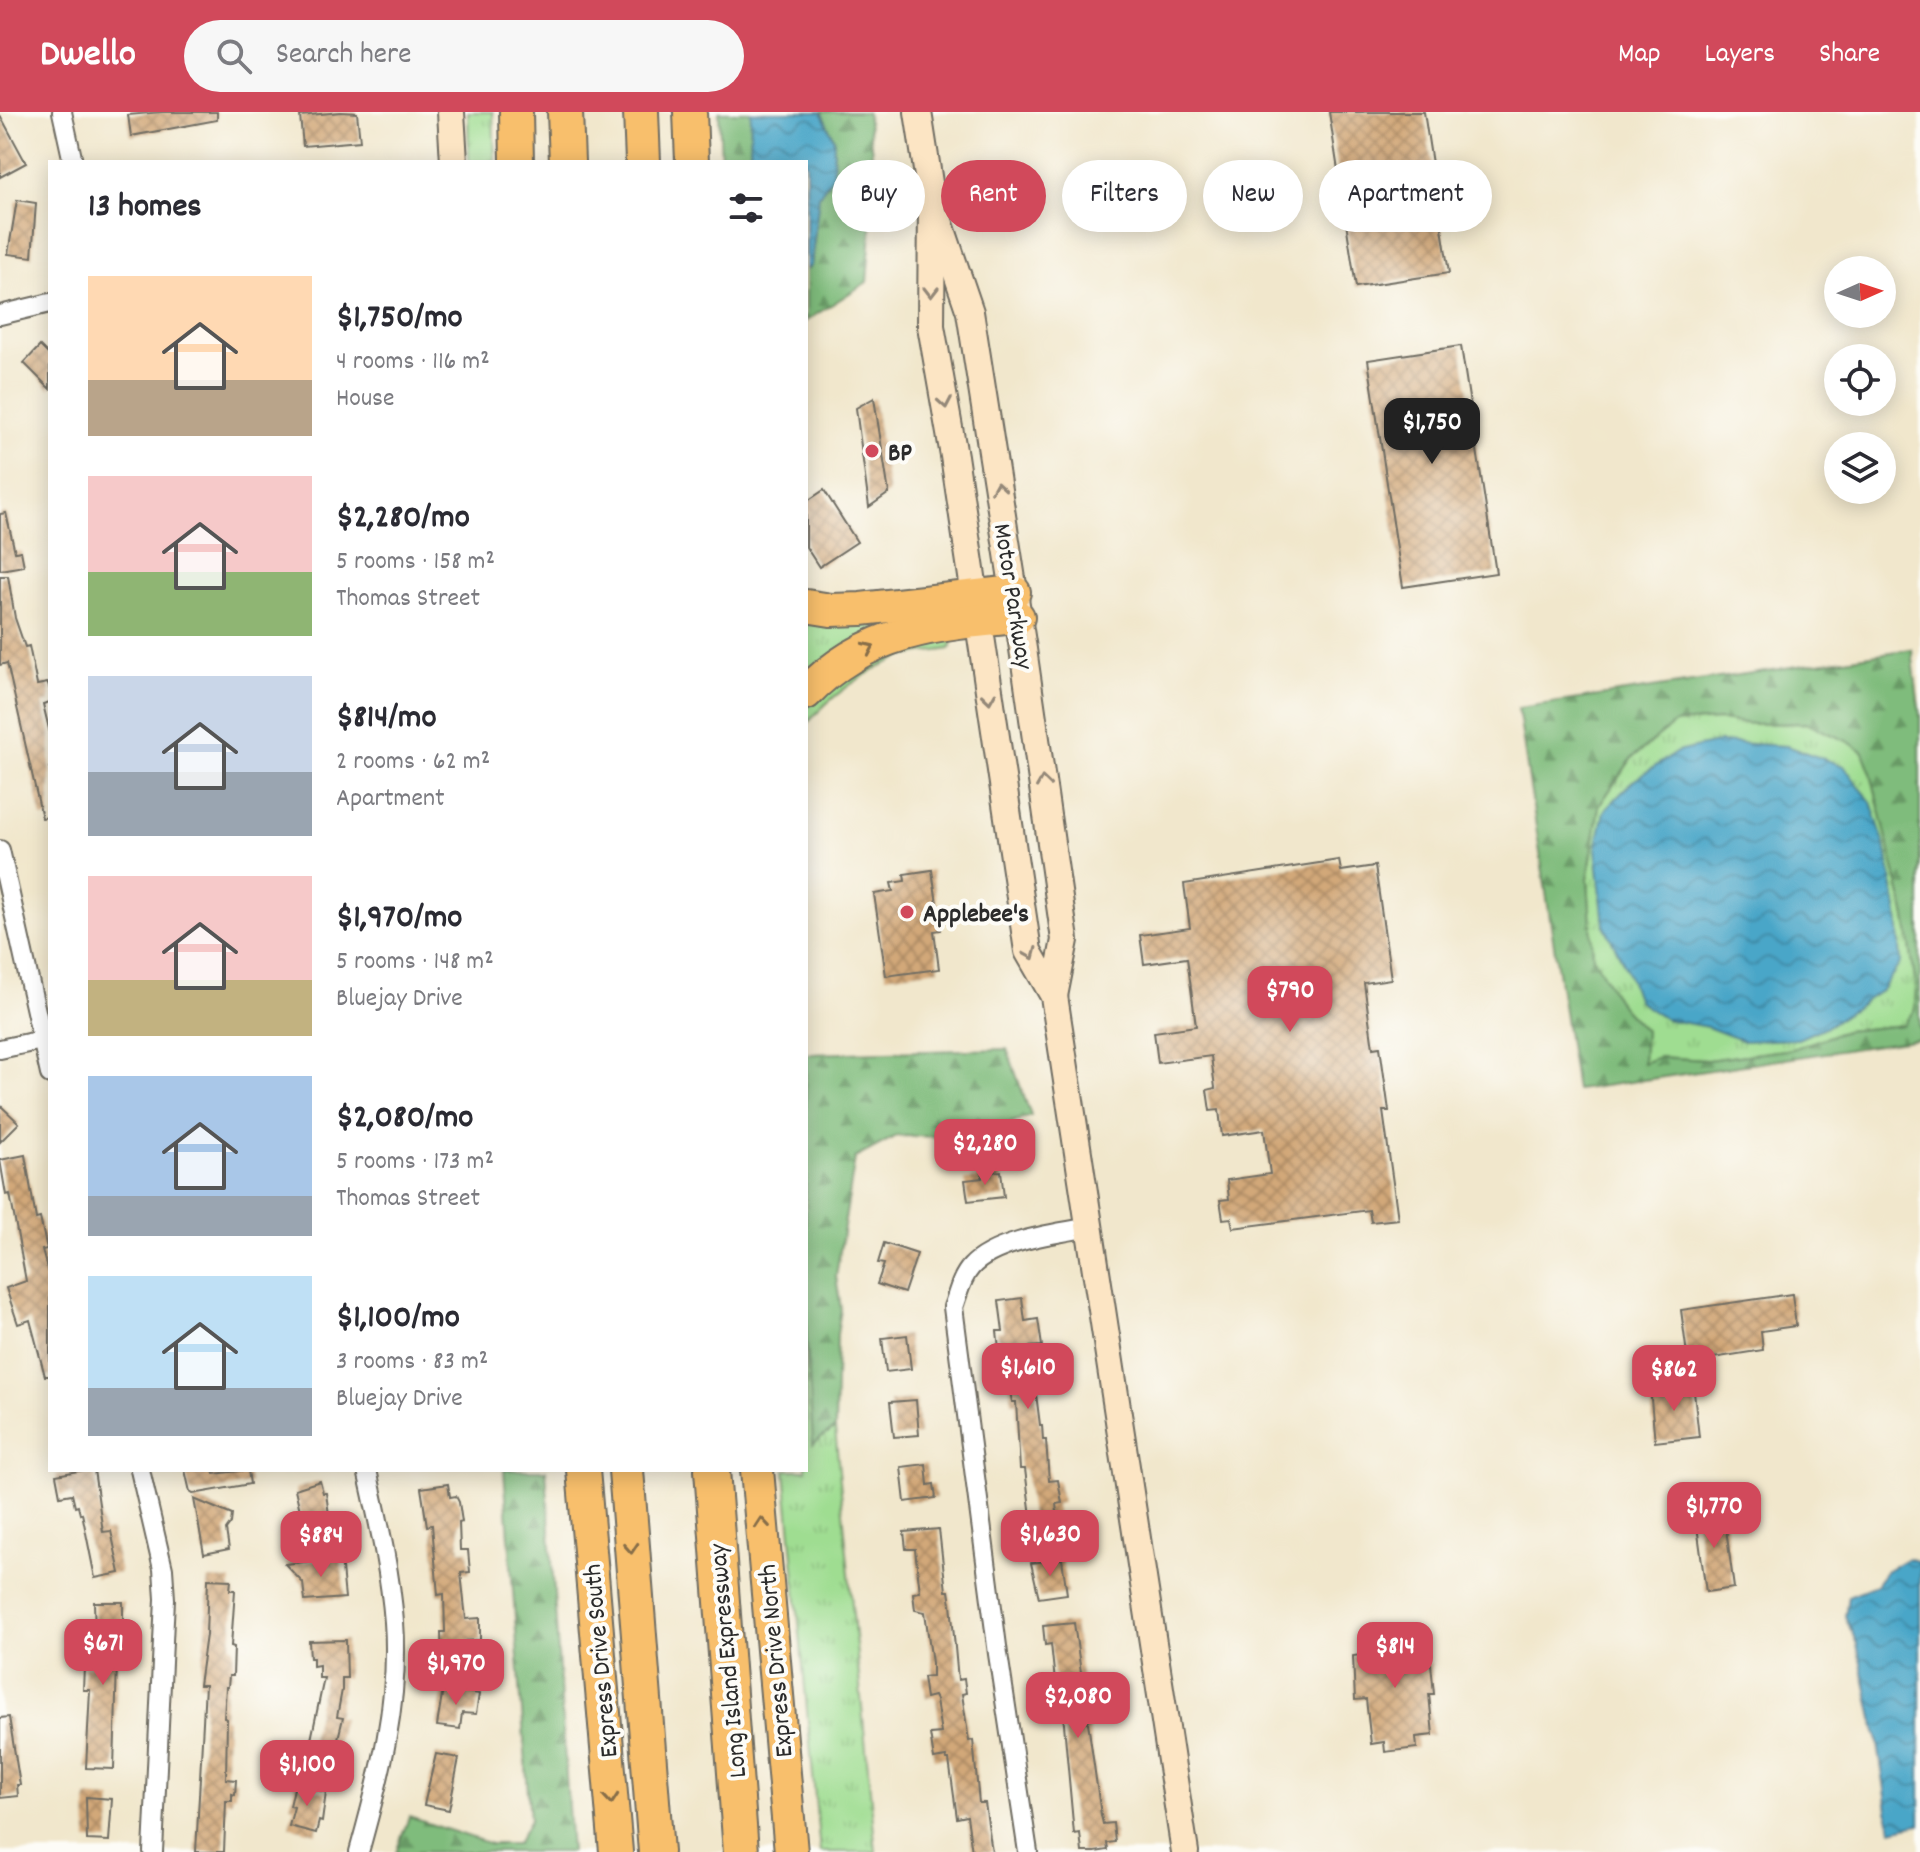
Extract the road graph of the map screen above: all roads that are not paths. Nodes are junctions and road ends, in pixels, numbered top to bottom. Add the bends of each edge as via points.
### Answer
1 (62, 112) edge
2 (451, 112) edge
3 (516, 112) edge
4 (565, 112) edge
5 (641, 112) edge
6 (690, 112) edge
7 (918, 112) edge
8 (73, 160) edge
9 (454, 160) edge
10 (517, 160) edge
11 (567, 160) edge
12 (643, 160) edge
13 (692, 160) edge
14 (932, 202) junction
15 (48, 303) edge
16 (0, 315) edge
17 (1016, 604) junction
18 (808, 606) edge
19 (976, 608) junction
20 (808, 691) edge
21 (0, 850) edge
22 (1054, 996) junction
23 (42, 1040) junction
24 (0, 1049) edge
25 (48, 1066) edge
26 (1091, 1227) junction
27 (140, 1472) edge
28 (367, 1472) edge
29 (583, 1472) edge
30 (626, 1472) edge
31 (712, 1472) edge
32 (757, 1472) edge
33 (153, 1852) edge
34 (359, 1852) edge
35 (616, 1852) edge
36 (656, 1852) edge
37 (741, 1852) edge
38 (791, 1852) edge
39 (1028, 1852) edge
40 (1185, 1852) edge

1 - 8 street
2 - 9 main road
3 - 10 highway
4 - 11 highway
5 - 12 highway
6 - 13 highway
7 - 14 main road, Motor Parkway
17 -> 14 main road, Motor Parkway via 970,312
14 -> 19 main road, Motor Parkway via 931,326
15 - 16 street
17 - 19 highway
22 -> 17 main road, Motor Parkway via 1065,940
18 - 19 highway
20 -> 19 highway via 843,662 879,643
19 -> 22 main road, Motor Parkway via 1028,951
21 - 23 street
22 - 26 main road, Motor Parkway
23 - 24 street
23 - 25 street
26 - 39 street via 999,1249 972,1265 953,1307
26 - 40 main road, Motor Parkway
27 - 33 street via 165,1599
28 - 34 street via 389,1577 394,1682 387,1741
29 -> 35 highway, Express Drive South
30 -> 36 highway
31 - 37 highway, Long Island Expressway
38 -> 32 highway, Express Drive North

